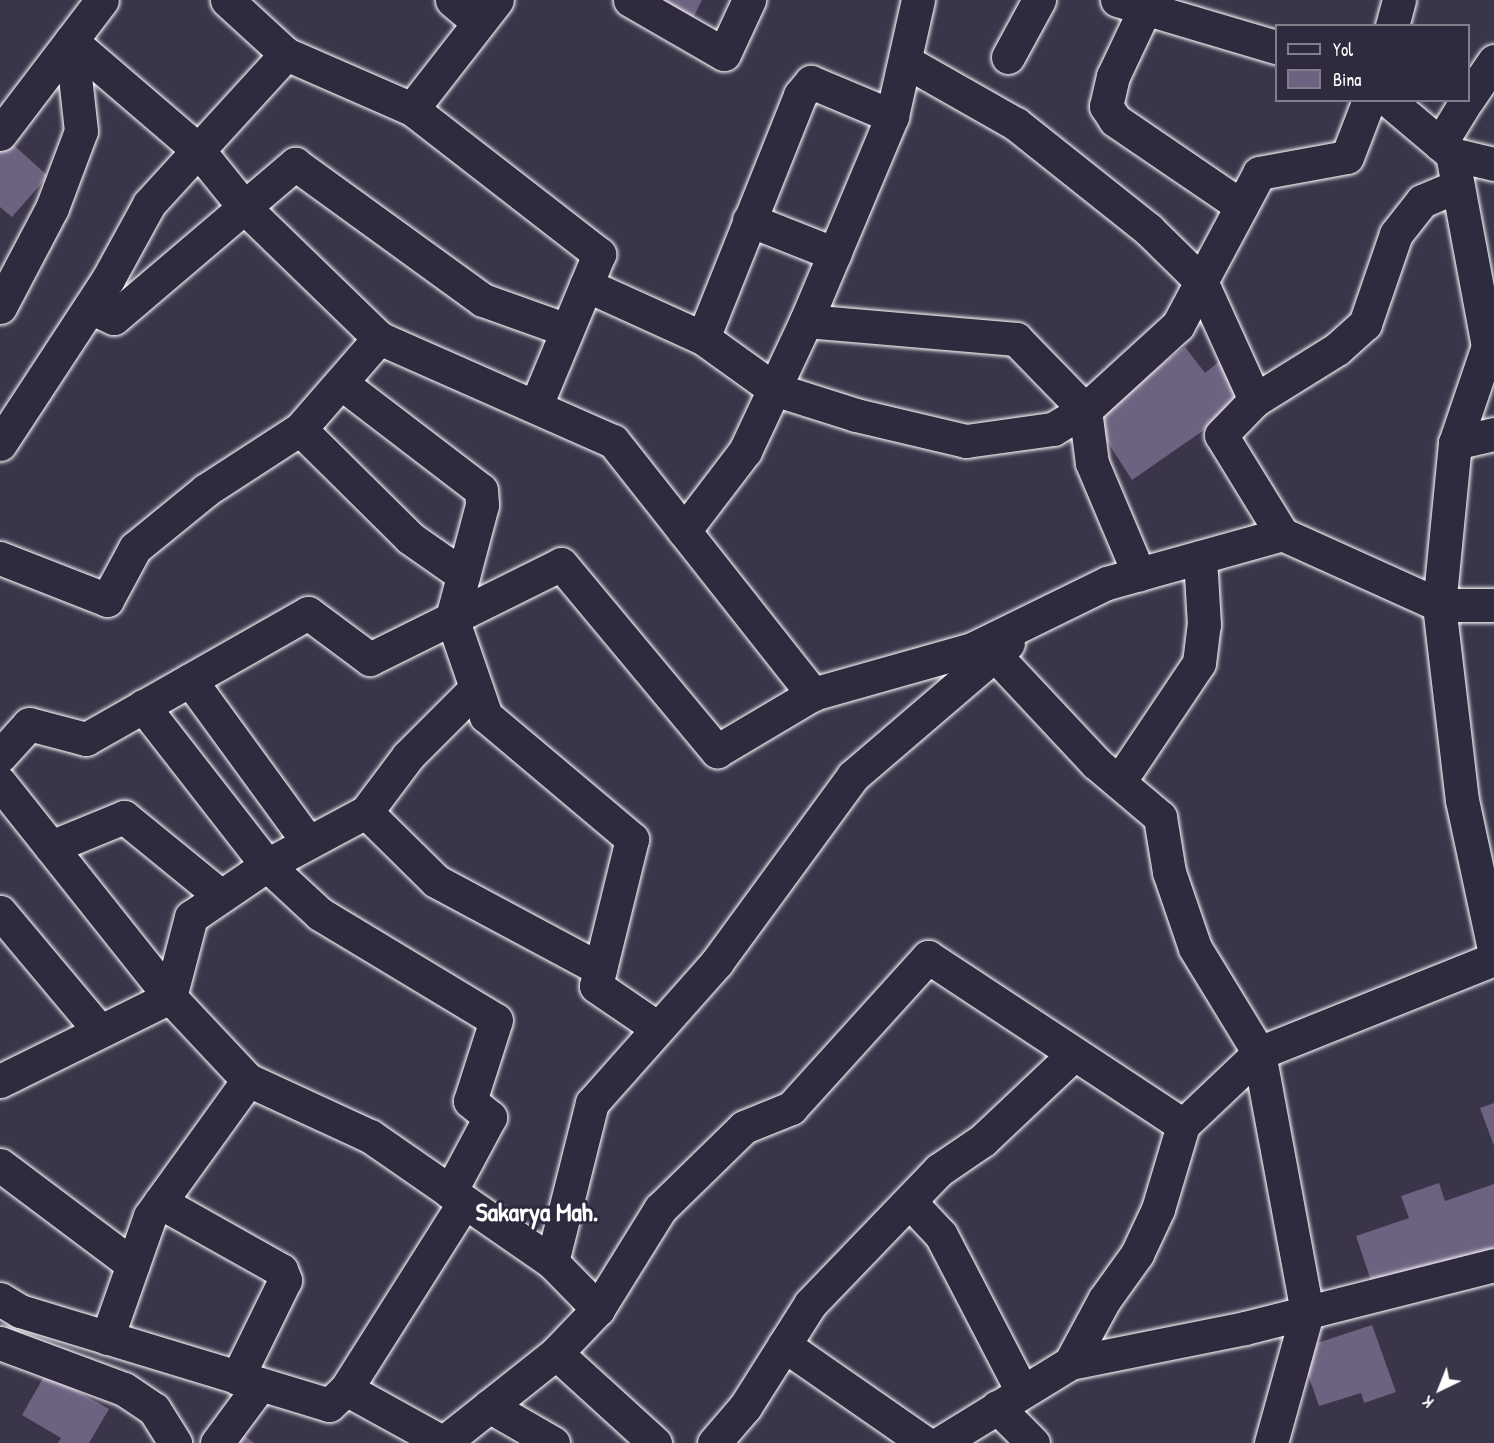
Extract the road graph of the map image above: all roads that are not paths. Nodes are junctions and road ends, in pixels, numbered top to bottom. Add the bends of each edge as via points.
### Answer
1 (102, 0) edge
2 (227, 0) edge
3 (452, 0) edge
4 (630, 0) edge
5 (749, 0) edge
6 (918, 0) edge
7 (1039, 0) edge
8 (1399, 0) edge
9 (1136, 3) edge
10 (488, 12) edge
11 (1393, 24) edge
12 (71, 41) junction
13 (1275, 47) edge
14 (286, 54) junction
15 (1008, 57) dead end
16 (905, 61) junction
17 (1494, 62) edge
18 (1470, 97) edge
19 (1368, 102) edge
20 (1390, 102) edge
21 (1467, 102) edge
22 (412, 109) junction
23 (892, 116) junction
24 (0, 134) edge
25 (1446, 149) junction
26 (198, 150) junction
27 (1494, 164) edge
28 (1457, 186) junction
29 (1241, 206) junction
30 (244, 207) junction
31 (749, 220) junction
32 (834, 254) junction
33 (1201, 281) junction
34 (586, 285) junction
35 (90, 307) junction
36 (0, 308) edge
37 (806, 321) junction
38 (567, 330) junction
39 (379, 338) junction
40 (704, 338) junction
41 (341, 384) junction
42 (774, 389) junction
43 (1256, 400) junction
44 (536, 405) junction
45 (1085, 410) junction
46 (6, 422) edge
47 (300, 429) junction
48 (1494, 434) edge
49 (1455, 443) junction
50 (684, 531) junction
51 (1282, 534) junction
52 (1200, 557) junction
53 (0, 558) edge
54 (1138, 574) junction
55 (463, 575) junction
56 (1439, 605) junction
57 (1494, 605) edge
58 (1044, 614) junction
59 (452, 618) junction
60 (995, 655) junction
61 (190, 680) junction
62 (476, 688) junction
63 (813, 694) junction
64 (143, 706) junction
65 (0, 756) edge
66 (1119, 782) junction
67 (0, 783) edge
68 (366, 812) junction
69 (308, 842) junction
70 (51, 847) junction
71 (267, 865) junction
72 (221, 896) junction
73 (0, 912) edge
74 (1494, 949) edge
75 (1494, 959) edge
76 (600, 969) junction
77 (170, 997) junction
78 (657, 1027) junction
79 (100, 1031) junction
80 (1259, 1053) junction
81 (1074, 1054) junction
82 (248, 1080) junction
83 (0, 1081) edge
84 (1183, 1125) junction
85 (0, 1165) edge
86 (457, 1197) junction
87 (160, 1202) junction
88 (910, 1202) junction
89 (552, 1262) junction
90 (133, 1265) junction
91 (1494, 1265) edge
92 (598, 1309) junction
93 (1307, 1312) junction
94 (7, 1314) edge
95 (107, 1338) junction
96 (0, 1342) edge
97 (784, 1345) junction
98 (556, 1353) junction
99 (1070, 1363) junction
100 (248, 1382) junction
101 (346, 1389) junction
102 (1010, 1399) junction
103 (489, 1406) junction
104 (175, 1443) edge
105 (217, 1443) edge
106 (444, 1443) edge
107 (553, 1443) edge
108 (655, 1443) edge
109 (714, 1443) edge
110 (925, 1443) edge
111 (940, 1443) edge
112 (1033, 1443) edge
113 (1271, 1443) edge

1 - 12 street
2 - 14 street
3 - 10 street
4 - 5 street via 724,54
6 - 16 street
7 - 15 street
8 - 11 street
9 - 13 street
9 - 29 street via 1106,106 1156,150
10 - 22 street
12 - 24 street
12 - 26 street
12 - 36 street via 81,131 52,207
14 - 22 street
14 - 26 street
16 - 23 street
16 - 33 street via 1016,124 1148,229
17 - 18 street
19 - 29 street via 1347,157 1259,173
20 - 25 street
21 - 25 street
22 - 34 street via 599,254
23 - 31 street via 811,82 800,94
23 - 32 street
25 - 27 street
25 - 28 street
26 - 30 street
26 - 35 street via 149,204
28 - 43 street via 1422,201 1396,234 1365,324 1337,349
28 - 49 street via 1488,346
29 - 33 street
30 - 35 street via 114,318
30 - 38 street via 295,164 483,300
30 - 39 street
31 - 32 street
31 - 40 street
32 - 37 street
33 - 43 street
33 - 45 street via 1178,325
34 - 38 street
34 - 40 street
35 - 46 street
37 - 42 street
37 - 45 street via 1016,339
38 - 44 street
39 - 41 street
39 - 44 street
40 - 42 street
41 - 47 street
41 - 55 street via 481,490 482,505
42 - 45 street via 966,441 1053,429
42 - 50 street via 745,451
43 - 51 street via 1221,435
44 - 50 street via 612,441
45 - 54 street via 1092,463
47 - 53 street via 206,490 135,548 107,600
47 - 55 street via 410,538
48 - 49 street
49 - 56 street
50 - 63 street
51 - 52 street
51 - 56 street
52 - 54 street
52 - 66 street via 1204,625 1199,663
54 - 58 street
55 - 59 street
56 - 57 street
56 - 74 street via 1462,800
58 - 60 street
58 - 63 street via 972,649
59 - 61 street via 370,659 308,613
59 - 62 street
59 - 63 street via 561,564 717,751
60 - 66 street
60 - 78 street via 853,776 717,962
61 - 64 street
61 - 69 street
62 - 68 street via 408,756
62 - 76 street via 486,716 632,839
64 - 65 street via 86,739 29,724
64 - 71 street
66 - 80 street via 1160,817 1169,872 1195,948
67 - 70 street
68 - 69 street
68 - 76 street via 436,881
69 - 71 street
70 - 72 street via 124,817
70 - 77 street
71 - 72 street
71 - 86 street via 320,914 496,1020 470,1101 490,1117
72 - 77 street via 191,917
73 - 79 street
75 - 80 street
76 - 78 street via 596,986
77 - 79 street
77 - 82 street
78 - 89 street via 592,1103
79 - 83 street
80 - 84 street
80 - 93 street
81 - 84 street
81 - 88 street
81 - 92 street via 928,957 791,1108 744,1127 660,1209
82 - 86 street via 370,1136
82 - 87 street
84 - 99 street via 1158,1209 1137,1254 1104,1300
85 - 90 street
86 - 89 street
86 - 101 street
87 - 90 street
87 - 100 street via 281,1270 285,1280
88 - 97 street via 810,1304
88 - 102 street via 940,1235
89 - 92 street
90 - 95 street
91 - 93 street
92 - 98 street
93 - 99 street
93 - 113 street
94 - 95 street
95 - 100 street
96 - 104 street via 124,1389 154,1409
97 - 109 street via 745,1407
97 - 110 street
98 - 103 street
98 - 108 street
99 - 102 street
100 - 101 street via 329,1405
100 - 105 street
101 - 106 street
102 - 111 street
102 - 112 street
103 - 106 street
103 - 107 street

